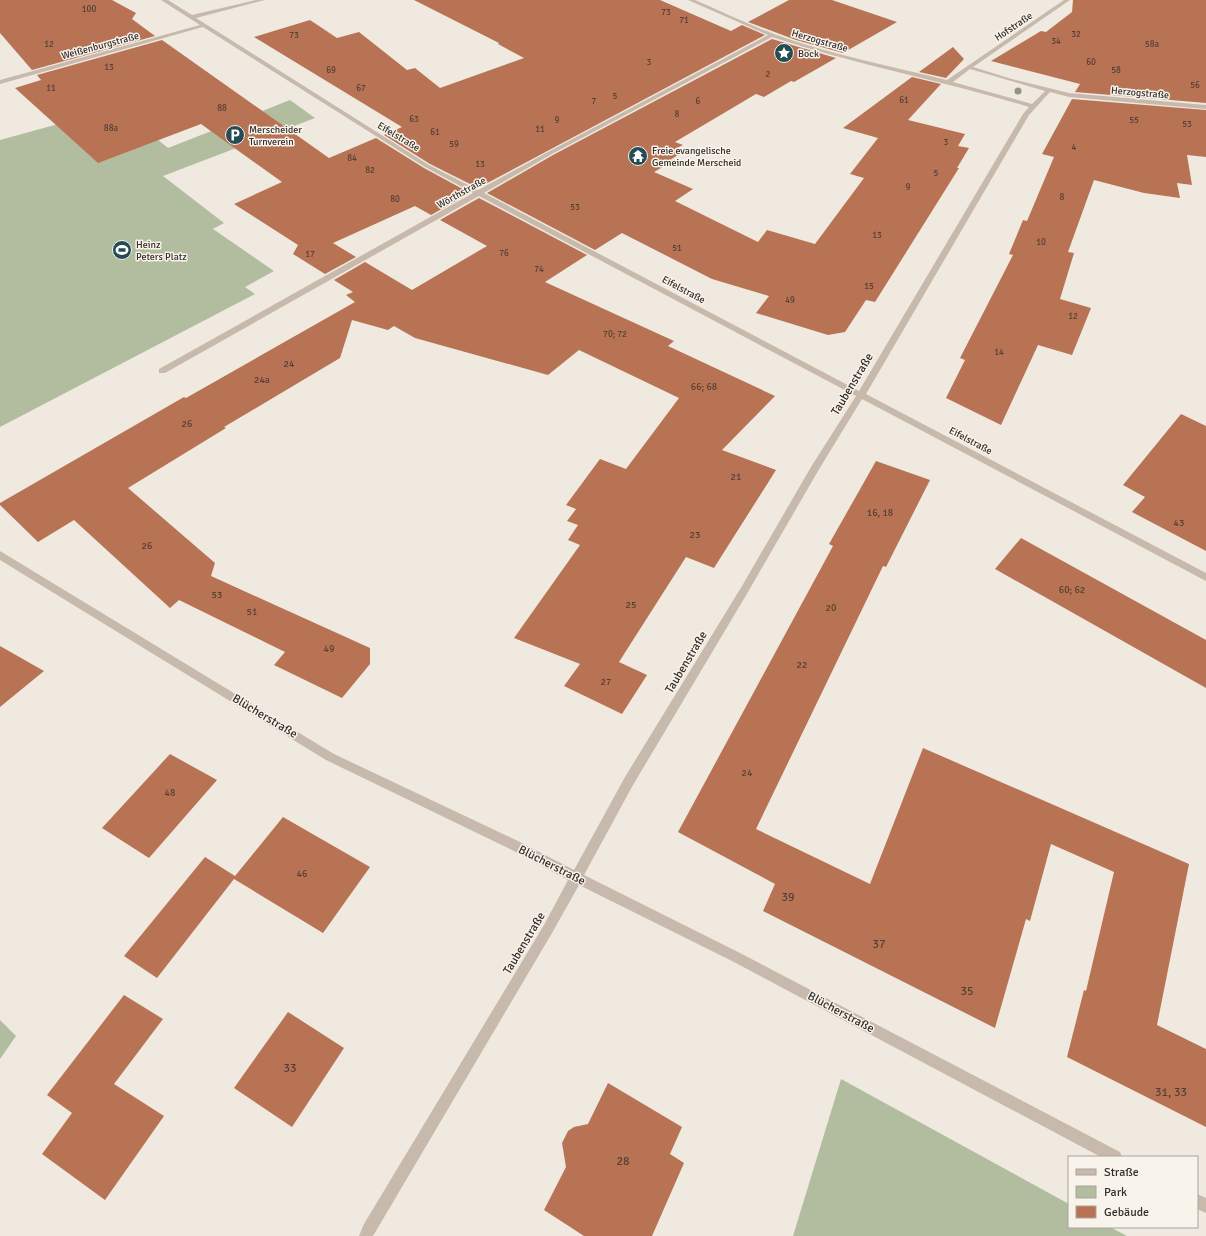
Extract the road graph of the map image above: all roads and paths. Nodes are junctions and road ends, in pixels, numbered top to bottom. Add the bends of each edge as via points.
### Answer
1 (164, 0) edge
2 (262, 0) edge
3 (691, 0) edge
4 (1067, 0) edge
5 (192, 17) junction
6 (205, 25) junction
7 (772, 35) junction
8 (969, 67) junction
9 (0, 82) edge
10 (949, 82) junction
11 (1048, 90) junction
12 (1033, 106) junction
13 (1206, 107) edge
14 (478, 194) junction
15 (162, 371) dead end
16 (862, 395) junction
17 (0, 555) edge
18 (1206, 577) edge
19 (577, 878) junction
20 (1113, 1156) edge
21 (366, 1236) edge

1 - 5 street, Eifelstraße
2 - 5 street
3 - 7 street, Herzogstraße
4 - 8 street, Hofstraße
5 - 6 street, Eifelstraße
6 - 9 street, Weißenburgstraße
6 - 14 street, Eifelstraße via 427,166
7 - 10 street, Herzogstraße
7 - 14 street, Wörthstraße
8 - 10 street
8 - 11 street, Herzogstraße
10 - 12 street, Herzogstraße
11 - 12 street
11 - 13 street, Herzogstraße via 1069,95
12 - 16 street, Taubenstraße
14 - 15 street, Wörthstraße
14 - 16 street, Eifelstraße
16 - 18 street, Eifelstraße
16 - 19 street, Taubenstraße via 814,469 629,781
17 - 19 street, Blücherstraße via 330,757
19 - 20 street, Blücherstraße via 738,958
19 - 21 street, Taubenstraße

